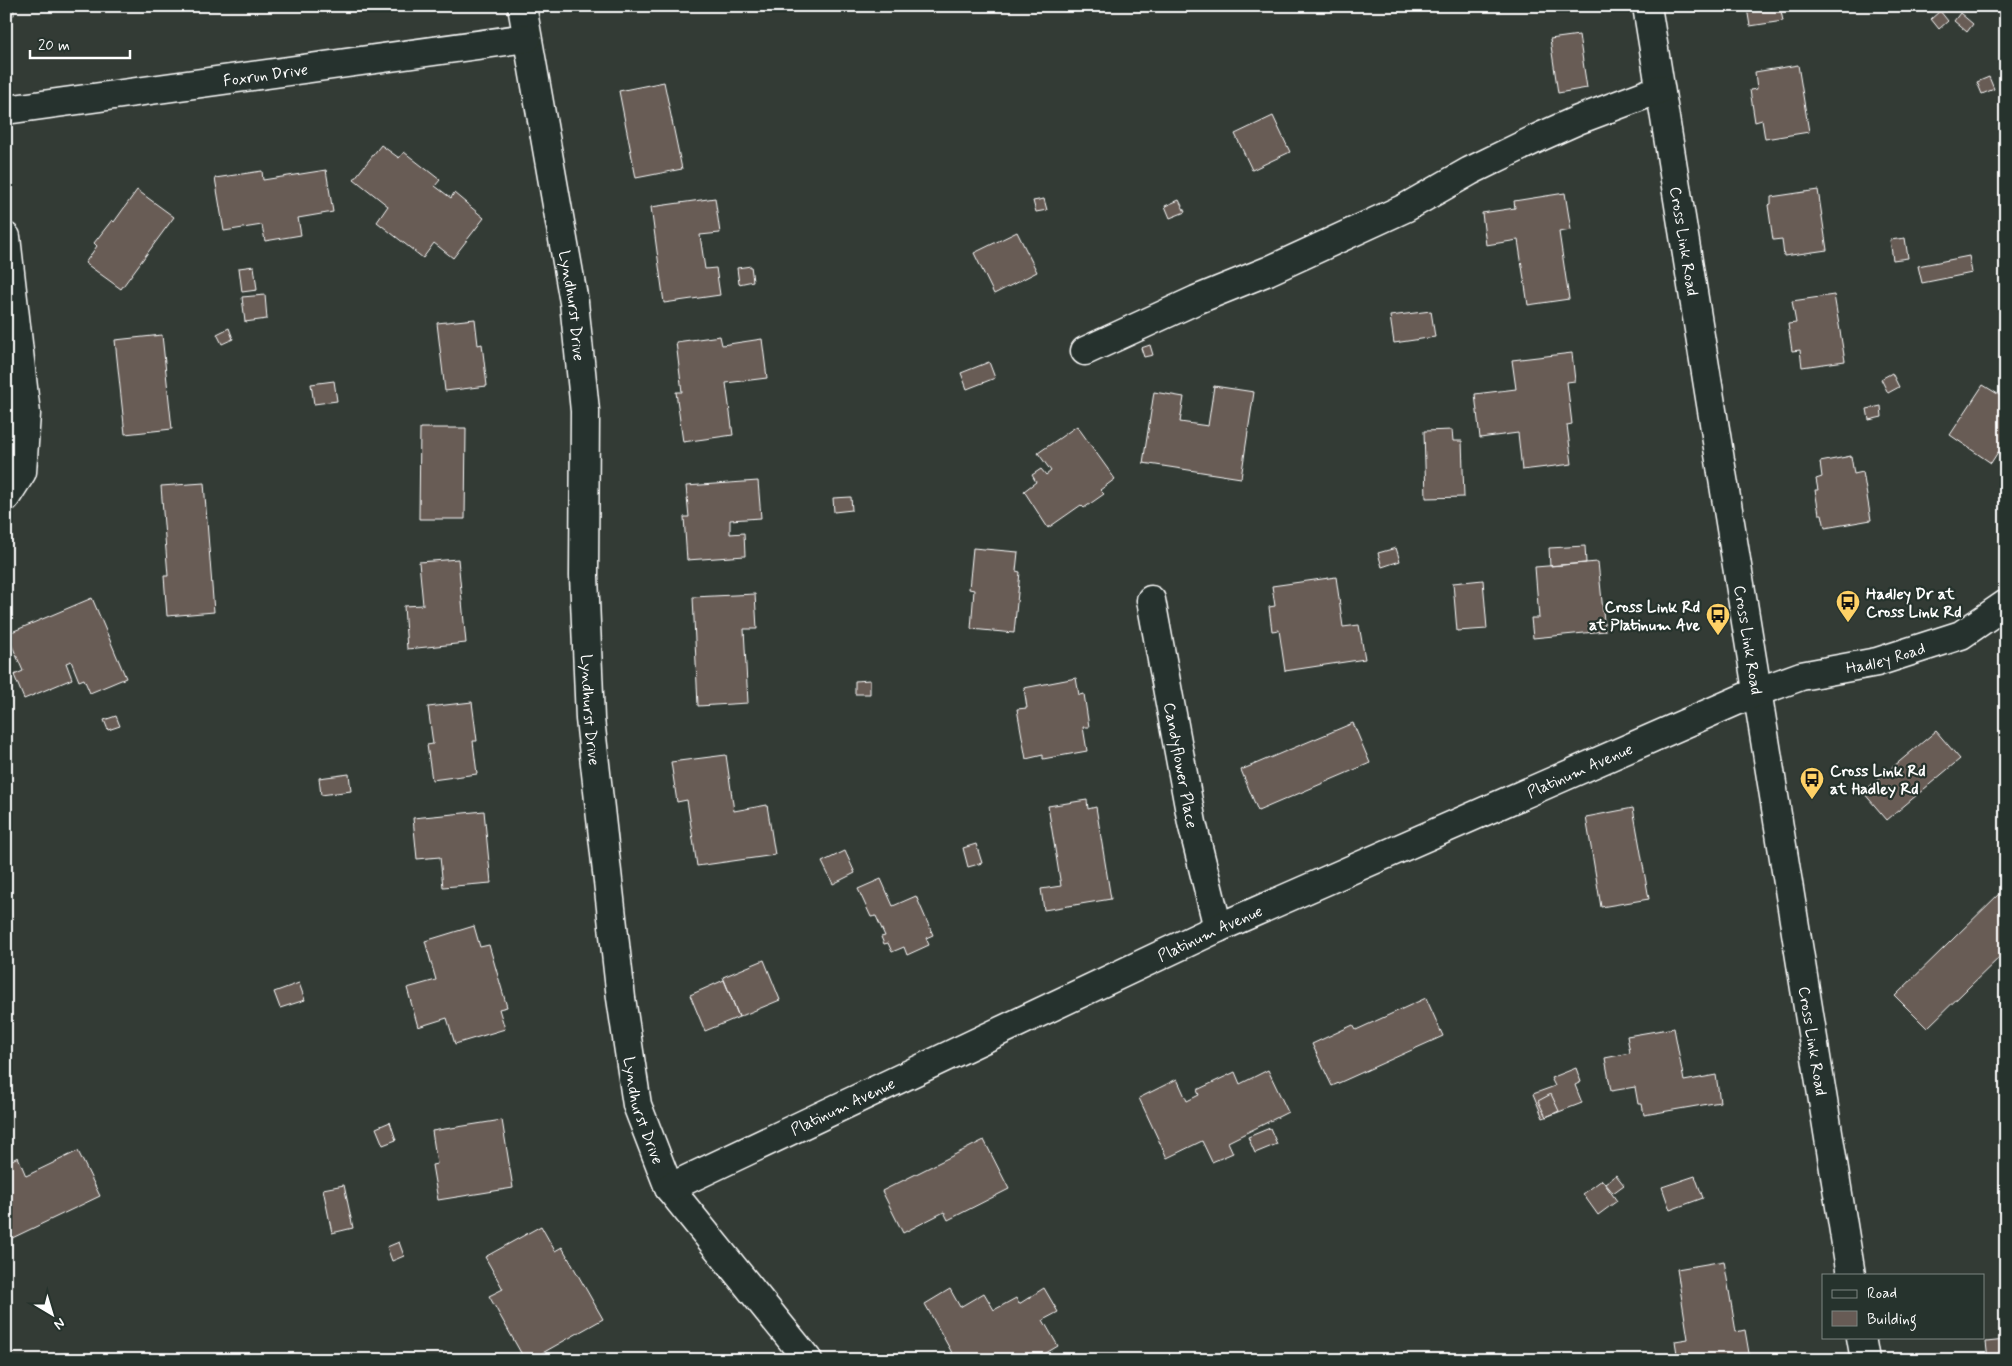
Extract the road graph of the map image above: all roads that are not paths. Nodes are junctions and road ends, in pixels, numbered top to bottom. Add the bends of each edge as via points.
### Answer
1 (522, 6) edge
2 (1647, 6) edge
3 (527, 38) junction
4 (1660, 90) junction
5 (6, 110) edge
6 (6, 237) edge
7 (1085, 351) dead end
8 (6, 497) edge
9 (1151, 600) dead end
10 (2006, 604) edge
11 (1757, 692) junction
12 (1218, 928) junction
13 (669, 1188) junction
14 (1851, 1274) edge
15 (1861, 1338) edge
16 (808, 1360) edge
17 (1865, 1360) edge

1 - 3 street, Lyndhurst Drive
2 - 4 street, Cross Link Road
3 - 5 street, Foxrun Drive
3 - 13 street, Lyndhurst Drive via 574,302 585,411 584,576 590,719 621,998 637,1105
4 - 7 street via 1542,136 1470,171 1405,208
4 - 11 street, Cross Link Road
6 - 8 street via 26,414 22,472
9 - 12 street, Candyflower Place via 1192,823
10 - 11 street, Hadley Road via 1962,635 1877,662 1801,676
11 - 12 street, Platinum Avenue
11 - 14 street, Cross Link Road
12 - 13 street, Platinum Avenue
13 - 16 street, Lyndhurst Drive
15 - 17 street

